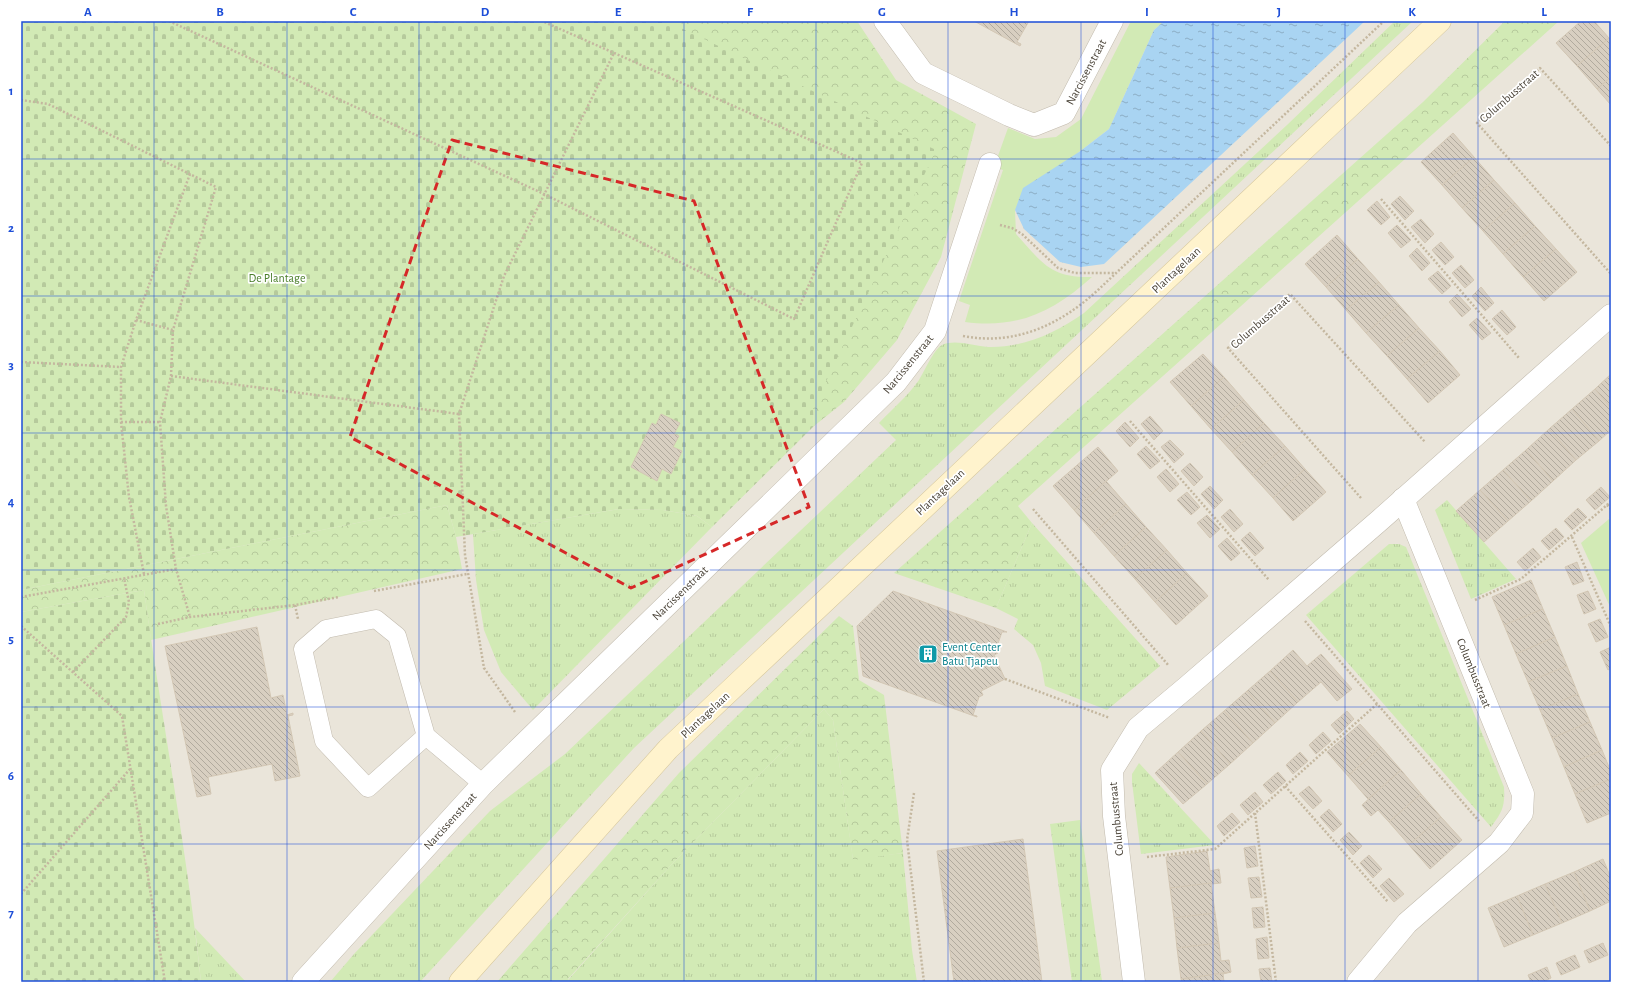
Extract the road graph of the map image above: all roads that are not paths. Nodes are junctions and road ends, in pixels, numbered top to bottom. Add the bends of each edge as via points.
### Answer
1 (885, 21) edge
2 (1112, 21) edge
3 (1440, 21) edge
4 (990, 164) dead end
5 (1611, 315) edge
6 (1403, 499) junction
7 (426, 736) junction
8 (484, 784) junction
9 (303, 982) edge
10 (460, 982) edge
11 (1134, 982) edge
12 (1358, 982) edge

1 - 2 street, Narcissenstraat via 923,73 1034,125 1064,113
3 - 10 main road, Plantagelaan via 668,749
4 - 8 street, Narcissenstraat via 935,331 896,382
5 - 6 street, Columbusstraat
6 - 11 street, Columbusstraat via 1138,728 1112,770 1114,816
6 - 12 street, Columbusstraat via 1523,794 1522,812 1499,843 1406,923
7 - 7 lane via 397,636 376,619 326,629 303,649 324,741 368,788
7 - 8 lane
8 - 9 street, Narcissenstraat

